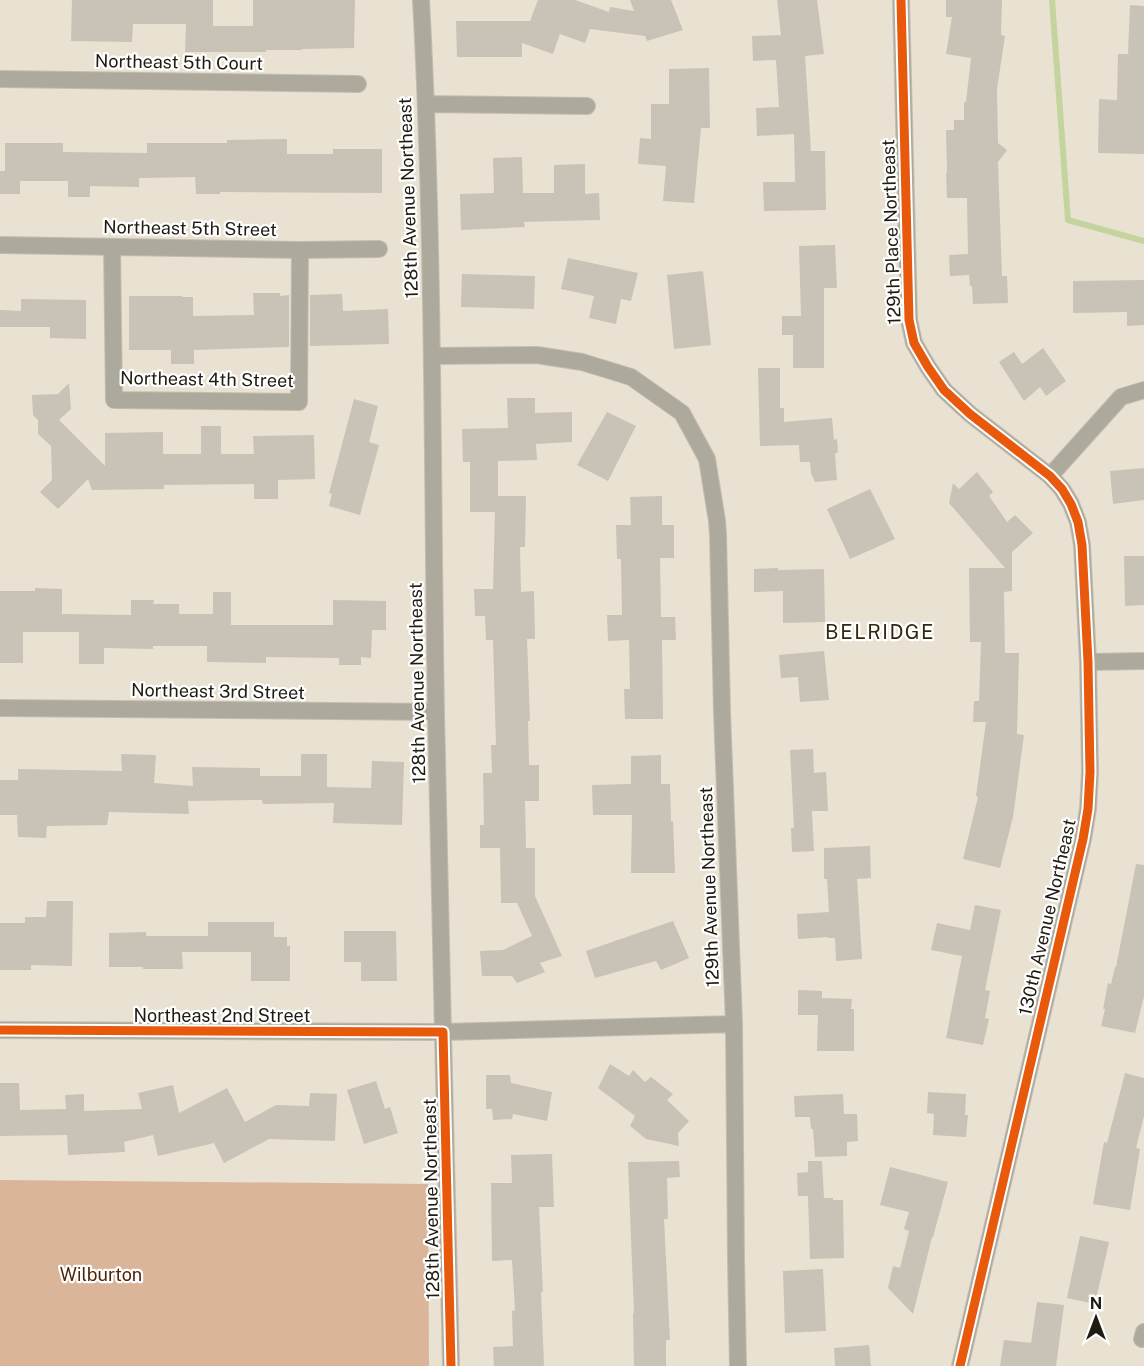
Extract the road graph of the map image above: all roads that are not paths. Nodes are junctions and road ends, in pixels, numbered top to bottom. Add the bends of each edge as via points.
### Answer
1 (421, 0) edge
2 (901, 0) edge
3 (0, 79) edge
4 (358, 84) dead end
5 (426, 105) junction
6 (587, 106) dead end
7 (0, 245) edge
8 (112, 247) junction
9 (380, 249) dead end
10 (300, 250) junction
11 (432, 356) junction
12 (1144, 390) edge
13 (1050, 476) junction
14 (1144, 661) edge
15 (1088, 662) junction
16 (0, 708) edge
17 (436, 712) junction
18 (734, 1024) junction
19 (0, 1030) edge
20 (443, 1032) junction
21 (451, 1366) edge
22 (738, 1366) edge
23 (960, 1366) edge

1 - 5 street, 128th Avenue Northeast
2 - 13 street, 129th Place Northeast via 909,320 914,343 944,390
3 - 4 street, Northeast 5th Court
5 - 6 street
5 - 11 street, 128th Avenue Northeast
7 - 8 street, Northeast 5th Street
8 - 10 street, Northeast 5th Street
8 - 10 street, Northeast 4th Street via 114,400 299,402
9 - 10 street, Northeast 5th Street
11 - 17 street, 128th Avenue Northeast
11 - 18 street, 129th Avenue Northeast via 537,355 582,362 631,377 682,413 707,459 717,521
12 - 13 street via 1121,397
13 - 15 street, 130th Avenue Northeast via 1062,489 1078,522
14 - 15 street
15 - 23 street, 130th Avenue Northeast via 1090,772 1083,839
16 - 17 street, Northeast 3rd Street
17 - 20 street, 128th Avenue Northeast
18 - 20 street, Northeast 2nd Street
18 - 22 street, 129th Avenue Northeast
19 - 20 street, Northeast 2nd Street
20 - 21 street, 128th Avenue Northeast

